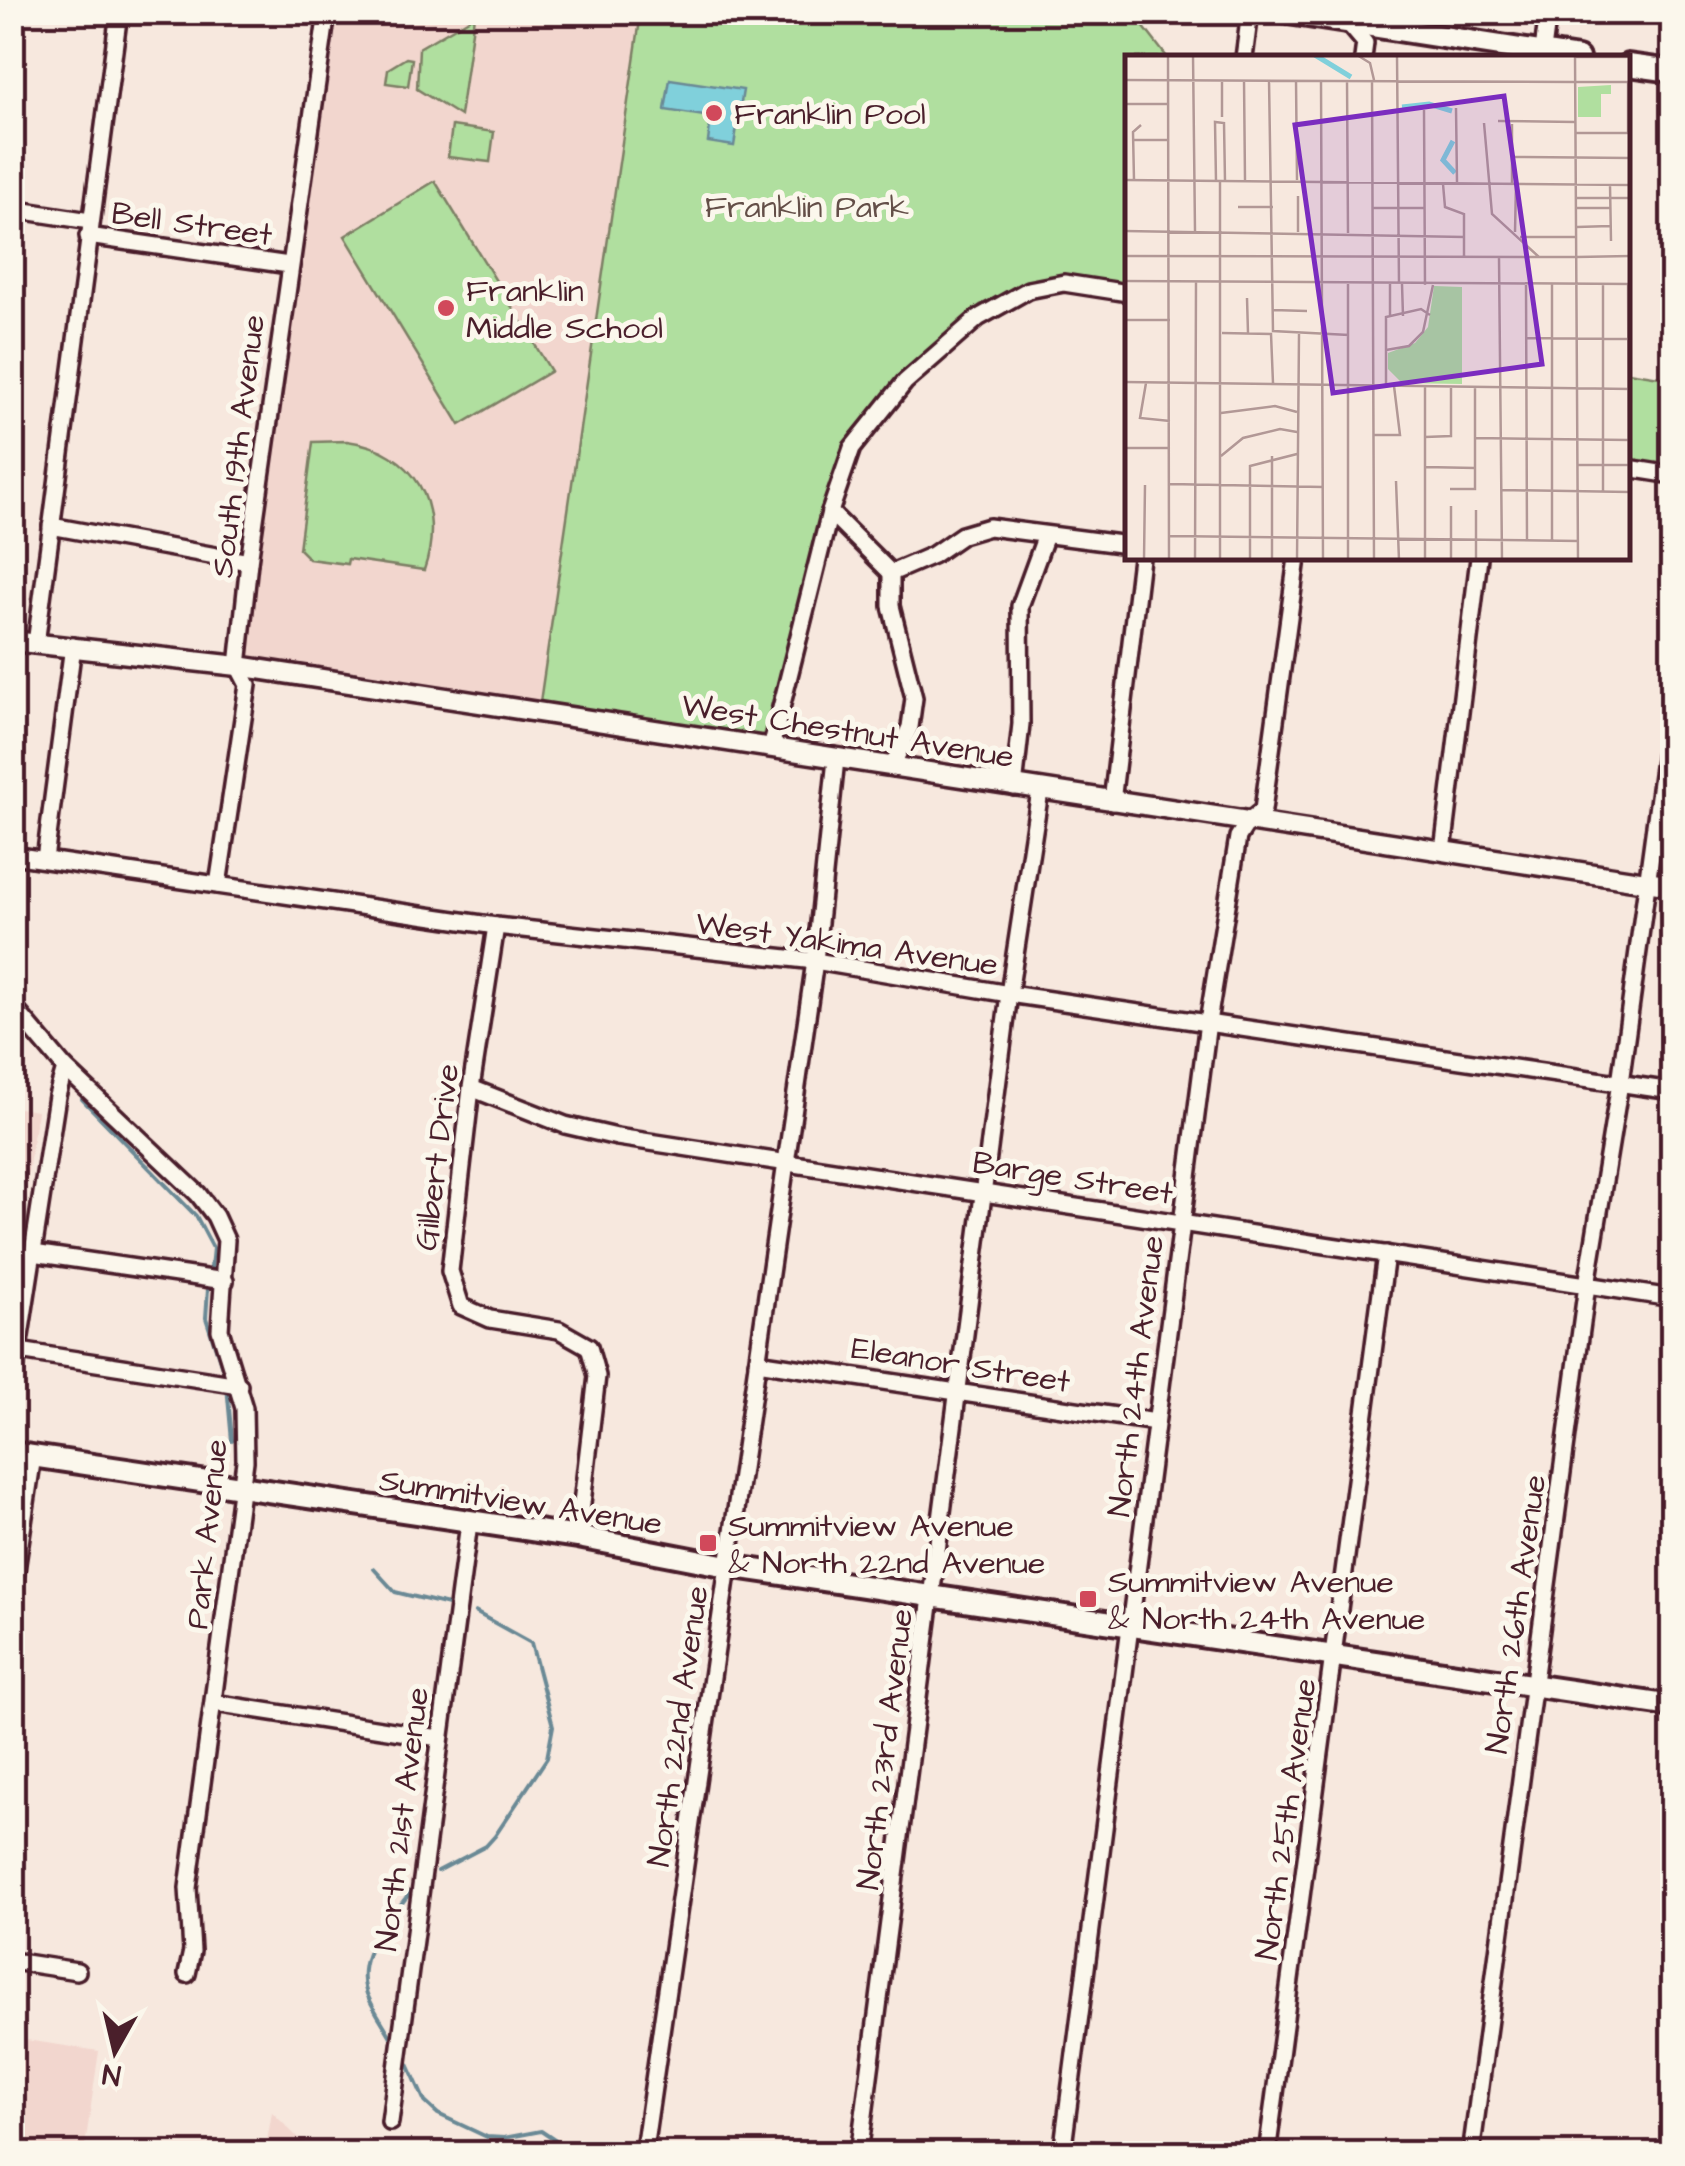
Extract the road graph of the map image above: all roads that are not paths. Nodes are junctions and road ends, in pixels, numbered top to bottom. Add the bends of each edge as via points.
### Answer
1 (119, 12) edge
2 (327, 12) edge
3 (1250, 12) edge
4 (1282, 12) edge
5 (1548, 12) edge
6 (1349, 18) edge
7 (1244, 55) edge
8 (1362, 55) edge
9 (1542, 55) edge
10 (1630, 65) edge
11 (1672, 72) edge
12 (12, 209) edge
13 (89, 228) junction
14 (289, 265) junction
15 (1125, 293) edge
16 (1630, 468) edge
17 (1672, 476) edge
18 (830, 512) junction
19 (51, 526) junction
20 (1046, 535) junction
21 (1125, 545) edge
22 (1141, 560) edge
23 (1296, 560) edge
24 (1478, 560) edge
25 (249, 562) junction
26 (892, 572) junction
27 (12, 642) edge
28 (36, 644) junction
29 (73, 646) junction
30 (238, 666) junction
31 (1672, 701) edge
32 (771, 748) junction
33 (836, 758) junction
34 (892, 767) junction
35 (1014, 786) junction
36 (1040, 790) junction
37 (1112, 802) junction
38 (1246, 823) junction
39 (1443, 851) junction
40 (12, 855) edge
41 (45, 858) junction
42 (1649, 882) junction
43 (218, 884) junction
44 (1672, 886) edge
45 (496, 926) junction
46 (814, 961) junction
47 (1009, 994) junction
48 (12, 1005) edge
49 (1208, 1022) junction
50 (20, 1027) edge
51 (65, 1068) junction
52 (1620, 1083) junction
53 (471, 1088) junction
54 (1672, 1091) edge
55 (786, 1163) junction
56 (984, 1191) junction
57 (1182, 1222) junction
58 (33, 1253) junction
59 (1386, 1254) junction
60 (225, 1281) junction
61 (1587, 1285) junction
62 (1672, 1298) edge
63 (19, 1351) junction
64 (757, 1362) junction
65 (231, 1384) junction
66 (12, 1388) edge
67 (958, 1391) junction
68 (1156, 1422) junction
69 (23, 1454) edge
70 (242, 1490) junction
71 (469, 1523) junction
72 (578, 1537) junction
73 (728, 1566) junction
74 (932, 1594) junction
75 (12, 1597) edge
76 (1130, 1624) junction
77 (1336, 1654) junction
78 (1534, 1684) junction
79 (214, 1703) junction
80 (1672, 1706) edge
81 (439, 1738) junction
82 (12, 1960) edge
83 (77, 1971) dead end
84 (187, 1974) dead end
85 (390, 2122) dead end
86 (645, 2143) dead end
87 (859, 2154) edge
88 (1062, 2154) edge
89 (1268, 2154) edge
90 (1472, 2154) edge

1 - 13 street
2 - 14 street, South 19th Avenue
3 - 7 street
4 - 6 main road
5 - 9 street
6 - 8 street via 1364,42
6 - 9 main road
10 - 11 main road
12 - 13 street, Bell Street
13 - 14 street, Bell Street
13 - 19 street
14 - 25 street, South 19th Avenue
15 - 18 street via 1064,283 1028,290 978,318 906,382 852,448
16 - 17 street
18 - 26 street
18 - 32 street
19 - 25 street
19 - 28 street
20 - 21 street
20 - 26 street via 989,526
20 - 35 street via 1020,606
22 - 37 street
23 - 38 street, North 24th Avenue via 1263,810
24 - 39 street
25 - 30 street, South 19th Avenue
26 - 34 street via 891,606 914,698
27 - 28 street, West Chestnut Avenue
28 - 29 street, West Chestnut Avenue
29 - 30 street, West Chestnut Avenue
29 - 41 street
30 - 32 street, West Chestnut Avenue
30 - 43 street, South 19th Avenue via 248,685
31 - 42 street, North 26th Avenue
32 - 33 street, West Chestnut Avenue
33 - 34 street, West Chestnut Avenue
33 - 46 street, North 22nd Avenue
34 - 35 street, West Chestnut Avenue
35 - 36 street, West Chestnut Avenue
36 - 37 street, West Chestnut Avenue
36 - 47 street, North 23rd Avenue
37 - 38 street, West Chestnut Avenue
38 - 39 street, West Chestnut Avenue
38 - 49 street, North 24th Avenue via 1238,838
39 - 42 street, West Chestnut Avenue
40 - 41 street, West Yakima Avenue
41 - 43 street, West Yakima Avenue
42 - 44 street, West Chestnut Avenue
42 - 52 street, North 26th Avenue
43 - 45 street, West Yakima Avenue
45 - 46 street, West Yakima Avenue
45 - 53 street, Gilbert Drive
46 - 47 street, West Yakima Avenue
46 - 55 street, North 22nd Avenue
47 - 49 street, West Yakima Avenue
47 - 56 street, North 23rd Avenue
48 - 50 street, Park Avenue
49 - 52 street, West Yakima Avenue
49 - 57 street, North 24th Avenue
50 - 51 street, Park Avenue
51 - 58 street
51 - 60 street, Park Avenue via 215,1216 226,1240
52 - 54 street, West Yakima Avenue
52 - 61 street, North 26th Avenue
53 - 55 street, Barge Street via 564,1126
53 - 72 street, Gilbert Drive via 450,1271 461,1306 490,1319 560,1330 589,1347 597,1376
55 - 56 street, Barge Street
55 - 64 street, North 22nd Avenue
56 - 57 street, Barge Street
56 - 67 street, North 23rd Avenue
57 - 59 street, Barge Street
57 - 68 street, North 24th Avenue
58 - 60 street
58 - 63 street
59 - 61 street, Barge Street
59 - 77 street, North 25th Avenue
60 - 65 street, Park Avenue via 220,1330
61 - 62 street, Barge Street
61 - 78 street, North 26th Avenue
63 - 65 street
63 - 66 street
64 - 67 street, Eleanor Street
64 - 73 street, North 22nd Avenue
65 - 70 street, Park Avenue via 246,1437
67 - 68 street, Eleanor Street
67 - 74 street, North 23rd Avenue
68 - 76 street, North 24th Avenue
69 - 70 main road, Summitview Avenue
69 - 75 street
70 - 71 main road, Summitview Avenue
70 - 79 street, Park Avenue
71 - 72 main road, Summitview Avenue
71 - 81 street, North 21st Avenue
72 - 73 main road, Summitview Avenue
73 - 74 main road, Summitview Avenue
73 - 86 street, North 22nd Avenue
74 - 76 main road, Summitview Avenue
74 - 87 street, North 23rd Avenue
76 - 77 main road, Summitview Avenue
76 - 88 street, North 24th Avenue
77 - 78 main road, Summitview Avenue
77 - 89 street, North 25th Avenue
78 - 80 main road, Summitview Avenue
78 - 90 street, North 26th Avenue
79 - 81 street
79 - 84 street, Park Avenue via 188,1888
81 - 85 street, North 21st Avenue
82 - 83 street

